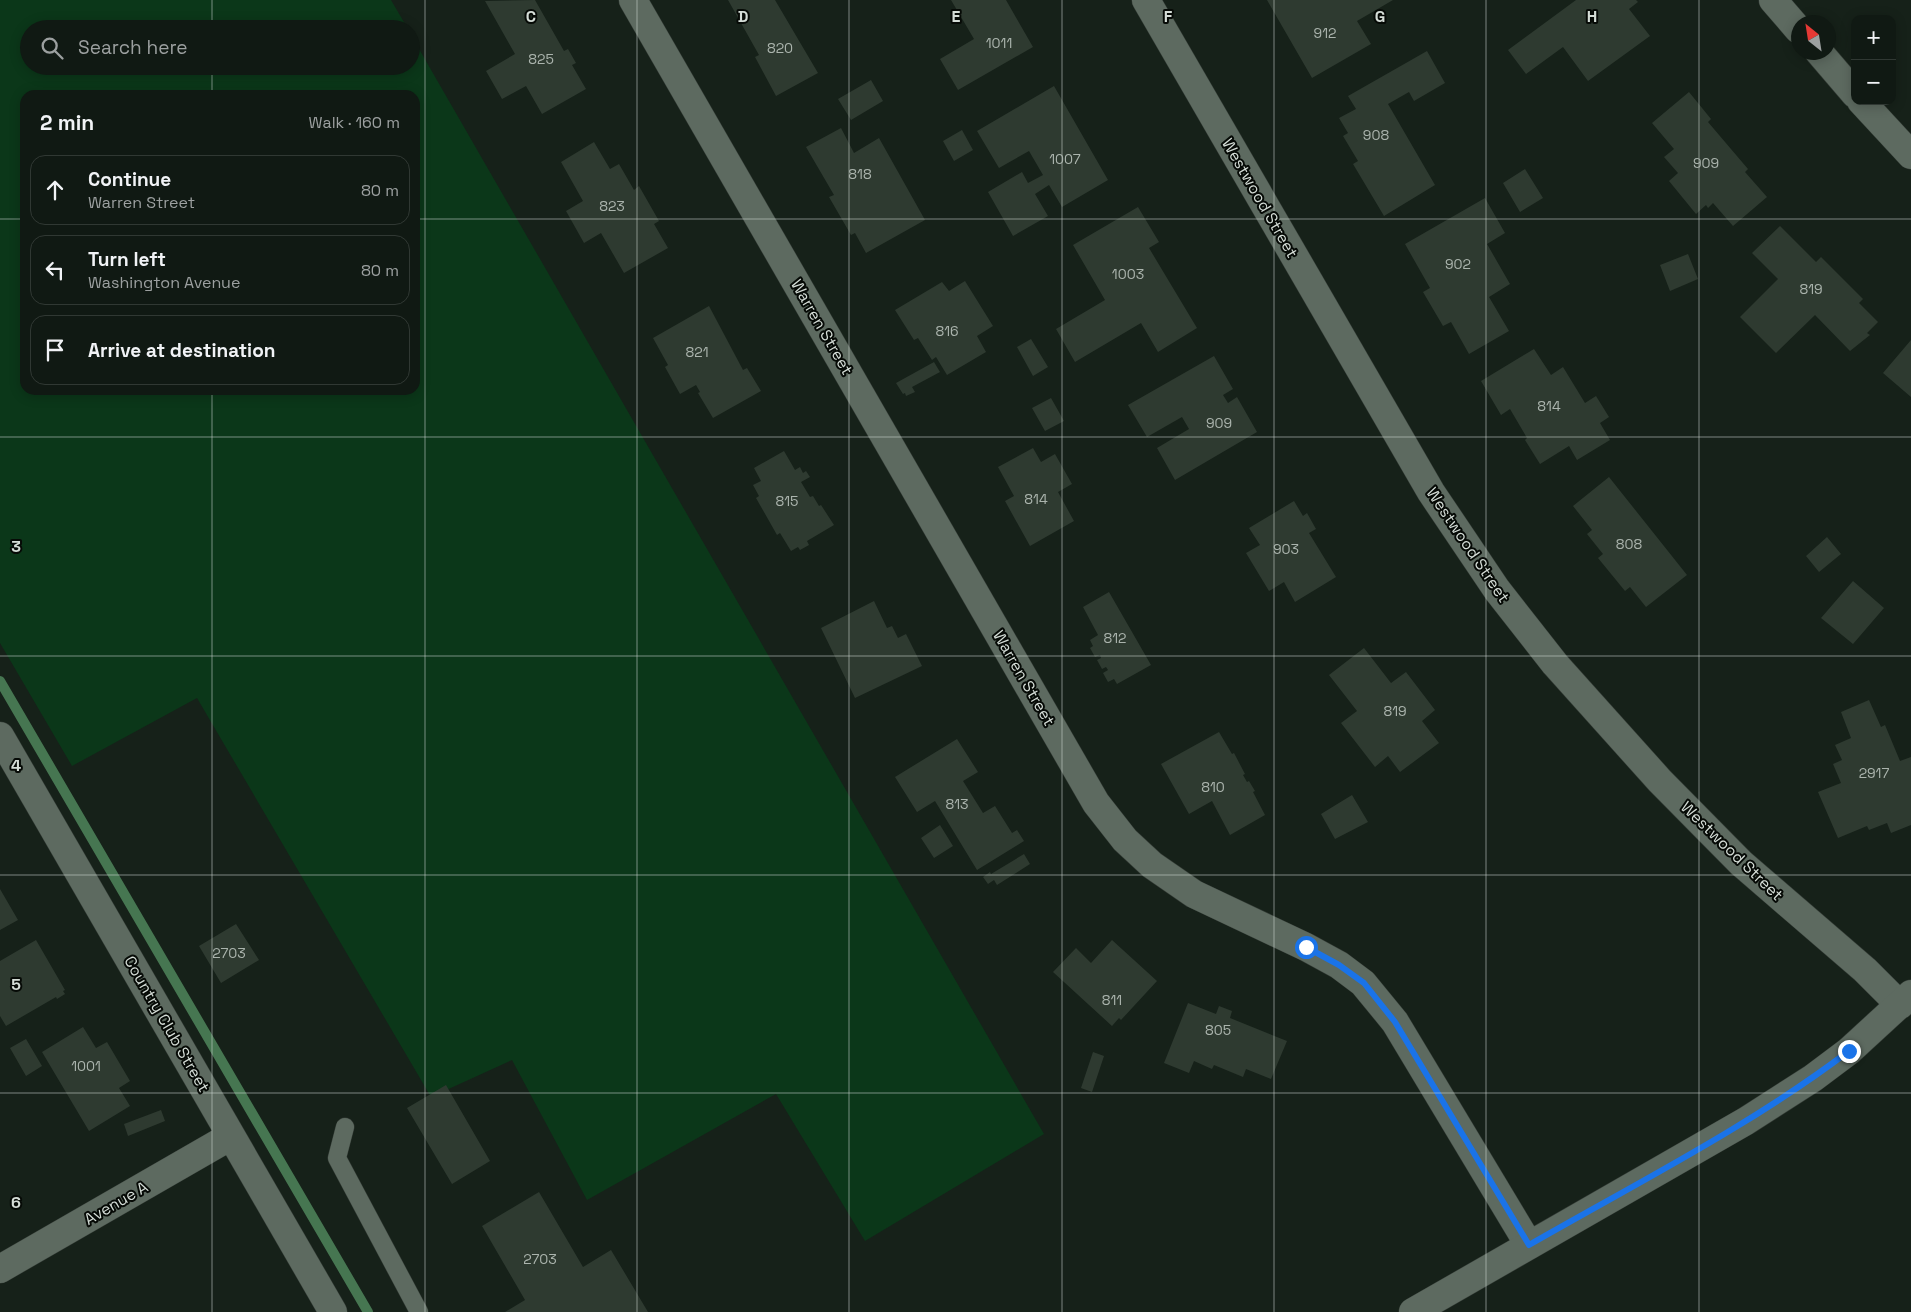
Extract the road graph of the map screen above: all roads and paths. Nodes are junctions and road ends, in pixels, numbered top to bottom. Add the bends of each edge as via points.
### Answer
1 (634, 0) edge
2 (1146, 0) edge
3 (1773, 0) edge
4 (1791, 21) edge
5 (1826, 60) edge
6 (1851, 89) edge
7 (1865, 105) edge
8 (1911, 155) edge
9 (0, 736) edge
10 (1906, 999) edge
11 (345, 1127) dead end
12 (231, 1136) junction
13 (1529, 1245) junction
14 (0, 1269) edge
15 (334, 1312) edge
16 (419, 1312) edge
17 (1413, 1312) edge

1 - 13 street, Warren Street via 1096,803 1152,865 1194,894 1306,947 1364,983 1395,1022
2 - 10 street, Westwood Street via 1431,492 1497,590 1555,664 1660,781 1741,863 1865,970
3 - 4 street
5 - 6 street
7 - 8 street
9 - 12 street, Country Club Street
10 - 13 street via 1849,1051 1813,1078 1746,1121
11 - 16 lane via 337,1158
12 - 14 street, Avenue A
12 - 15 street, Country Club Street
13 - 17 street

